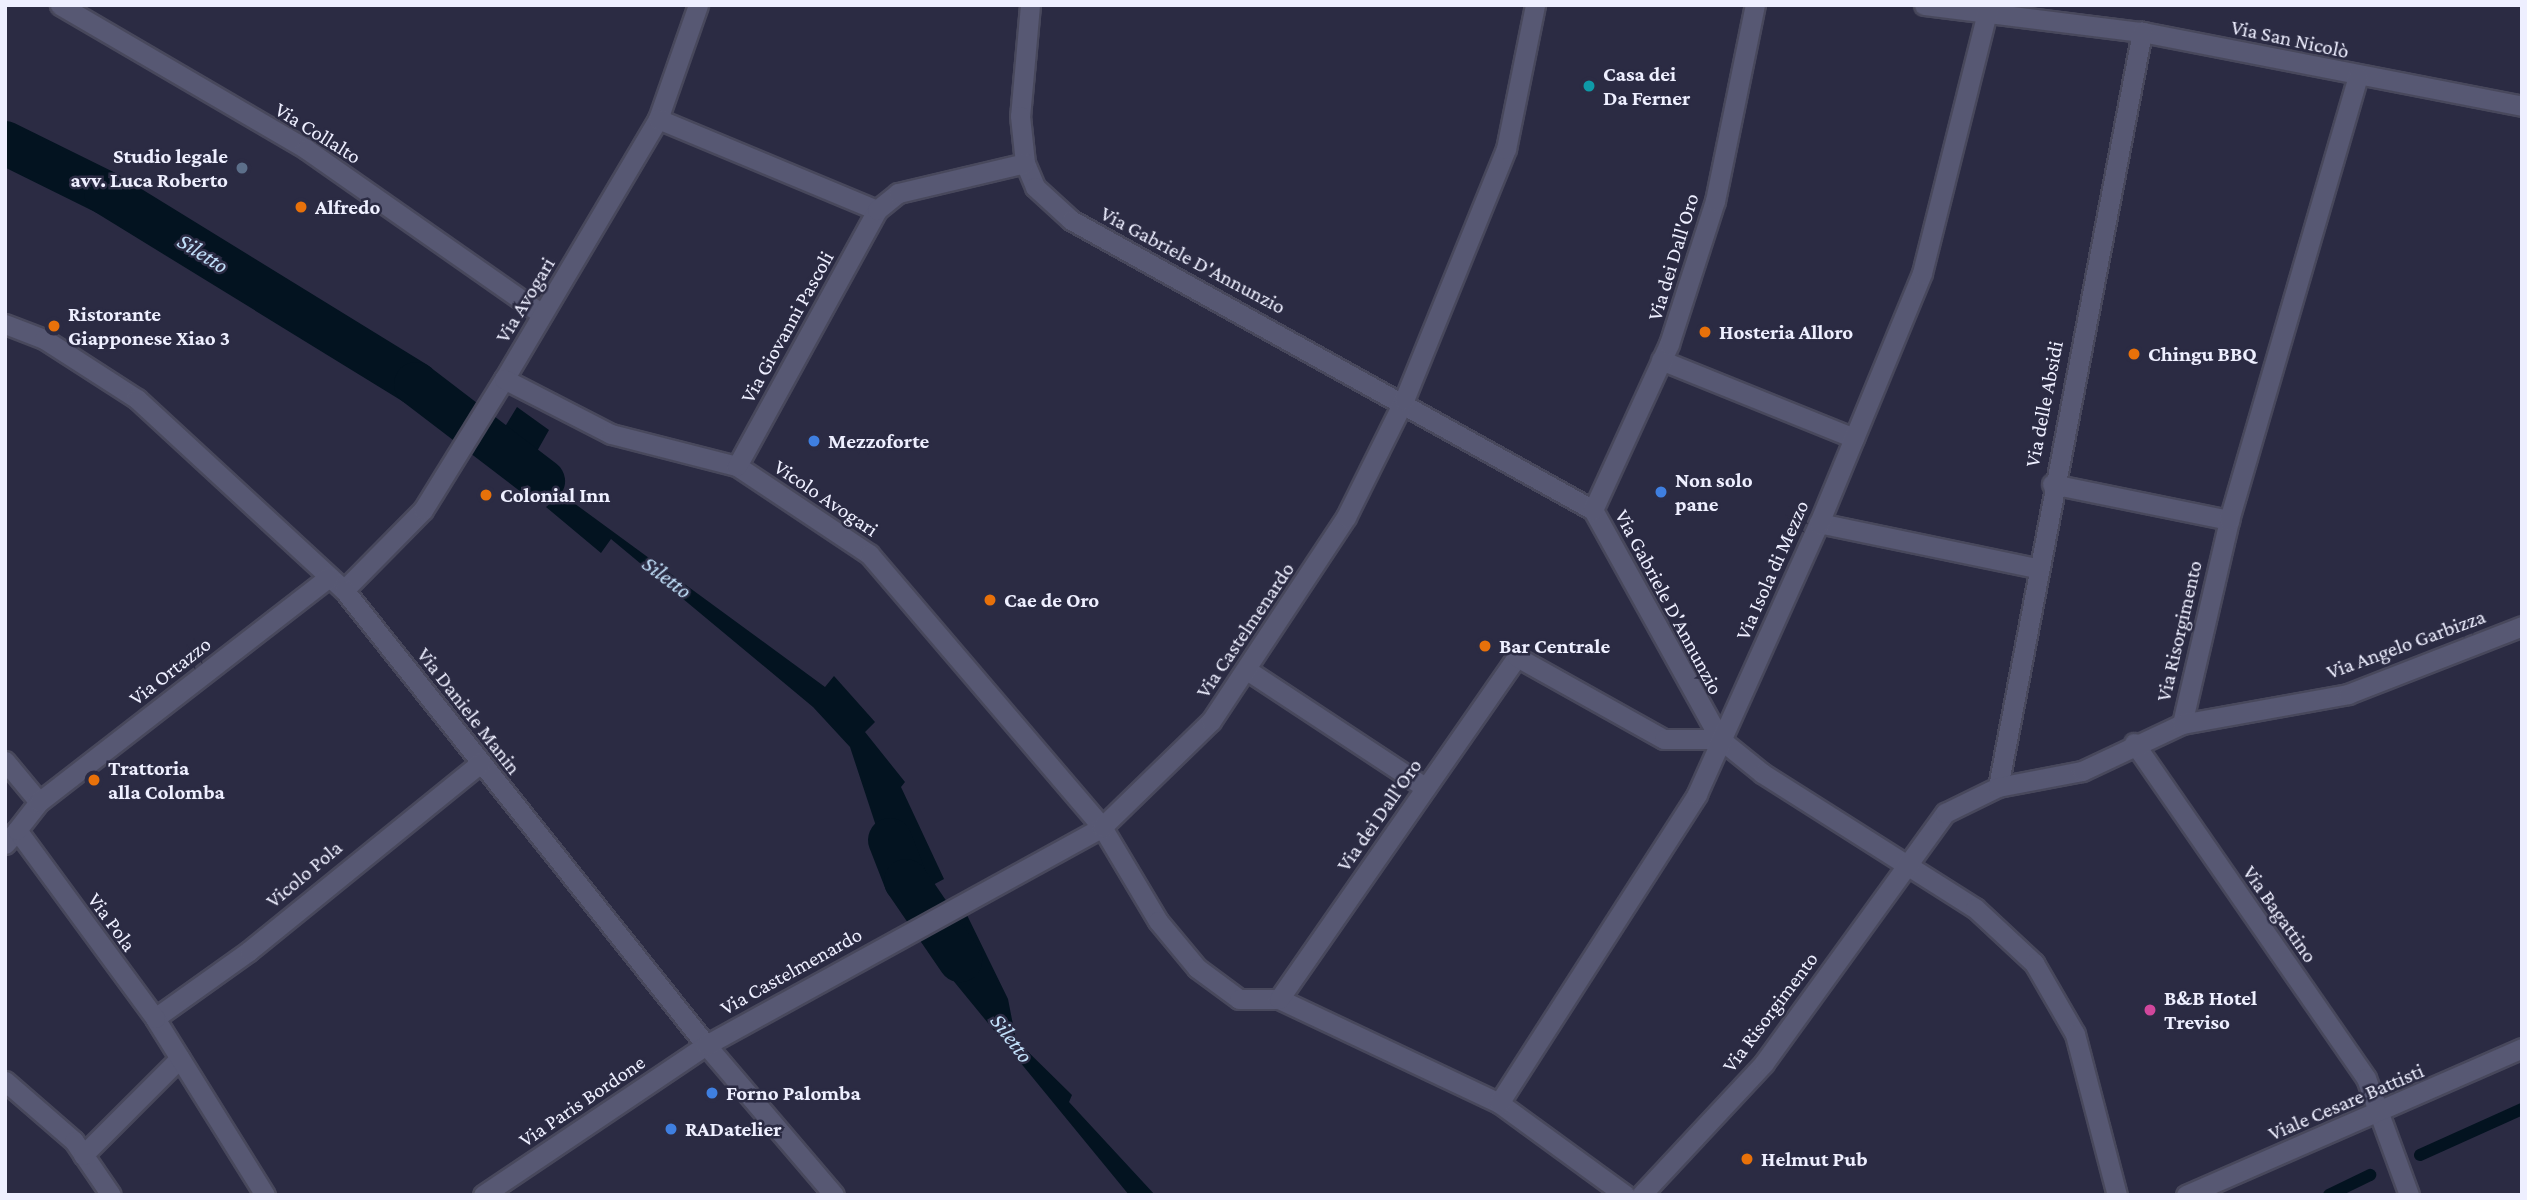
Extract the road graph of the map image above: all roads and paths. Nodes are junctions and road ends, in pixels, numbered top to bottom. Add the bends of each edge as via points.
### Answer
1 (61, 5) edge
2 (698, 5) edge
3 (1030, 5) edge
4 (1535, 5) edge
5 (1755, 5) edge
6 (1924, 5) edge
7 (1988, 8) edge
8 (2142, 32) junction
9 (2358, 76) junction
10 (2522, 106) edge
11 (658, 118) junction
12 (1025, 163) junction
13 (877, 210) junction
14 (542, 314) junction
15 (5, 324) edge
16 (1661, 360) junction
17 (499, 388) junction
18 (1404, 400) junction
19 (1854, 438) junction
20 (737, 466) junction
21 (2052, 484) junction
22 (1593, 510) junction
23 (2229, 520) junction
24 (1819, 523) junction
25 (2036, 568) junction
26 (329, 577) junction
27 (344, 590) junction
28 (2522, 626) edge
29 (1247, 670) junction
30 (2182, 724) junction
31 (1720, 739) junction
32 (2134, 743) junction
33 (5, 761) edge
34 (480, 763) junction
35 (1998, 787) junction
36 (1426, 788) junction
37 (39, 802) junction
38 (1102, 827) junction
39 (11, 837) edge
40 (1906, 864) junction
41 (1279, 999) junction
42 (155, 1018) junction
43 (706, 1045) junction
44 (2522, 1048) edge
45 (180, 1058) junction
46 (5, 1081) edge
47 (1499, 1103) junction
48 (2380, 1114) junction
49 (79, 1148) junction
50 (111, 1195) edge
51 (265, 1195) edge
52 (483, 1195) edge
53 (834, 1195) edge
54 (1625, 1195) edge
55 (1641, 1195) edge
56 (2117, 1195) edge
57 (2186, 1195) edge
58 (2409, 1195) edge

1 - 14 street, Via Collalto via 306,149
2 - 11 street, Via Avogari
3 - 12 street, Via Gabriele D'Annunzio via 1020,116
4 - 18 street, Via Castelmenardo via 1506,149
5 - 16 street, Via dei Dall'Oro via 1715,201
6 - 7 street, Via San Nicolò
7 - 8 street, Via San Nicolò
7 - 19 street, Via Isola di Mezzo via 1922,273
8 - 9 street, Via San Nicolò
8 - 21 street, Via delle Absidi
9 - 10 street, Via San Nicolò
9 - 23 street, Via Risorgimento
11 - 13 street
11 - 14 street, Via Avogari
12 - 13 street, Via Giovanni Pascoli via 898,193
12 - 18 street, Via Gabriele D'Annunzio via 1035,187 1071,220
13 - 20 street, Via Giovanni Pascoli
14 - 17 street, Via Avogari
15 - 26 street, Via Daniele Manin via 44,339 137,399
16 - 19 street
16 - 22 street, Via dei Dall'Oro
17 - 20 street, Vicolo Avogari via 611,434
17 - 27 street, Via Avogari via 423,510
18 - 22 street, Via Gabriele D'Annunzio
18 - 29 street, Via Castelmenardo via 1346,517
19 - 24 street, Via Isola di Mezzo
20 - 38 street, Vicolo Avogari via 869,554
21 - 23 street
21 - 25 street, Via delle Absidi
22 - 31 street, Via Gabriele D'Annunzio
23 - 30 street, Via Risorgimento
24 - 25 street
24 - 31 street, Via Isola di Mezzo
25 - 35 street, Via delle Absidi
26 - 27 street, Via Daniele Manin
26 - 37 street, Via Ortazzo
27 - 34 street, Via Daniele Manin
28 - 30 street, Via Angelo Garbizza via 2348,694
29 - 36 street
29 - 38 street, Via Castelmenardo via 1211,721
30 - 32 street, Via Risorgimento
31 - 36 street, Via dei Dall'Oro via 1664,739 1517,657
31 - 40 street, Via Gabriele D'Annunzio via 1762,773
31 - 47 street, Via Isola di Mezzo via 1697,794
32 - 35 street, Via Risorgimento via 2082,771
32 - 48 street, Via Bagattino via 2366,1078
33 - 37 street
34 - 42 street, Vicolo Pola via 249,951
34 - 43 street, Via Daniele Manin
35 - 40 street, Via Risorgimento via 1945,813
36 - 41 street, Via dei Dall'Oro
37 - 39 street, Via Ortazzo
38 - 41 street, Vicolo Avogari via 1158,921 1197,968 1239,999
38 - 43 street, Via Castelmenardo via 951,906
39 - 42 street, Via Pola
40 - 55 street, Via Risorgimento via 1764,1063
40 - 56 street, Via Gabriele D'Annunzio via 2012,940 2056,996 2075,1034
41 - 47 street
42 - 45 street, Via Pola
43 - 52 street, Via Paris Bordone
43 - 53 street, Via Daniele Manin
44 - 48 street, Viale Cesare Battisti
45 - 49 street
45 - 51 street, Via Pola
46 - 49 street
47 - 54 street
48 - 57 street, Viale Cesare Battisti
48 - 58 street, Via Bagattino
49 - 50 street

